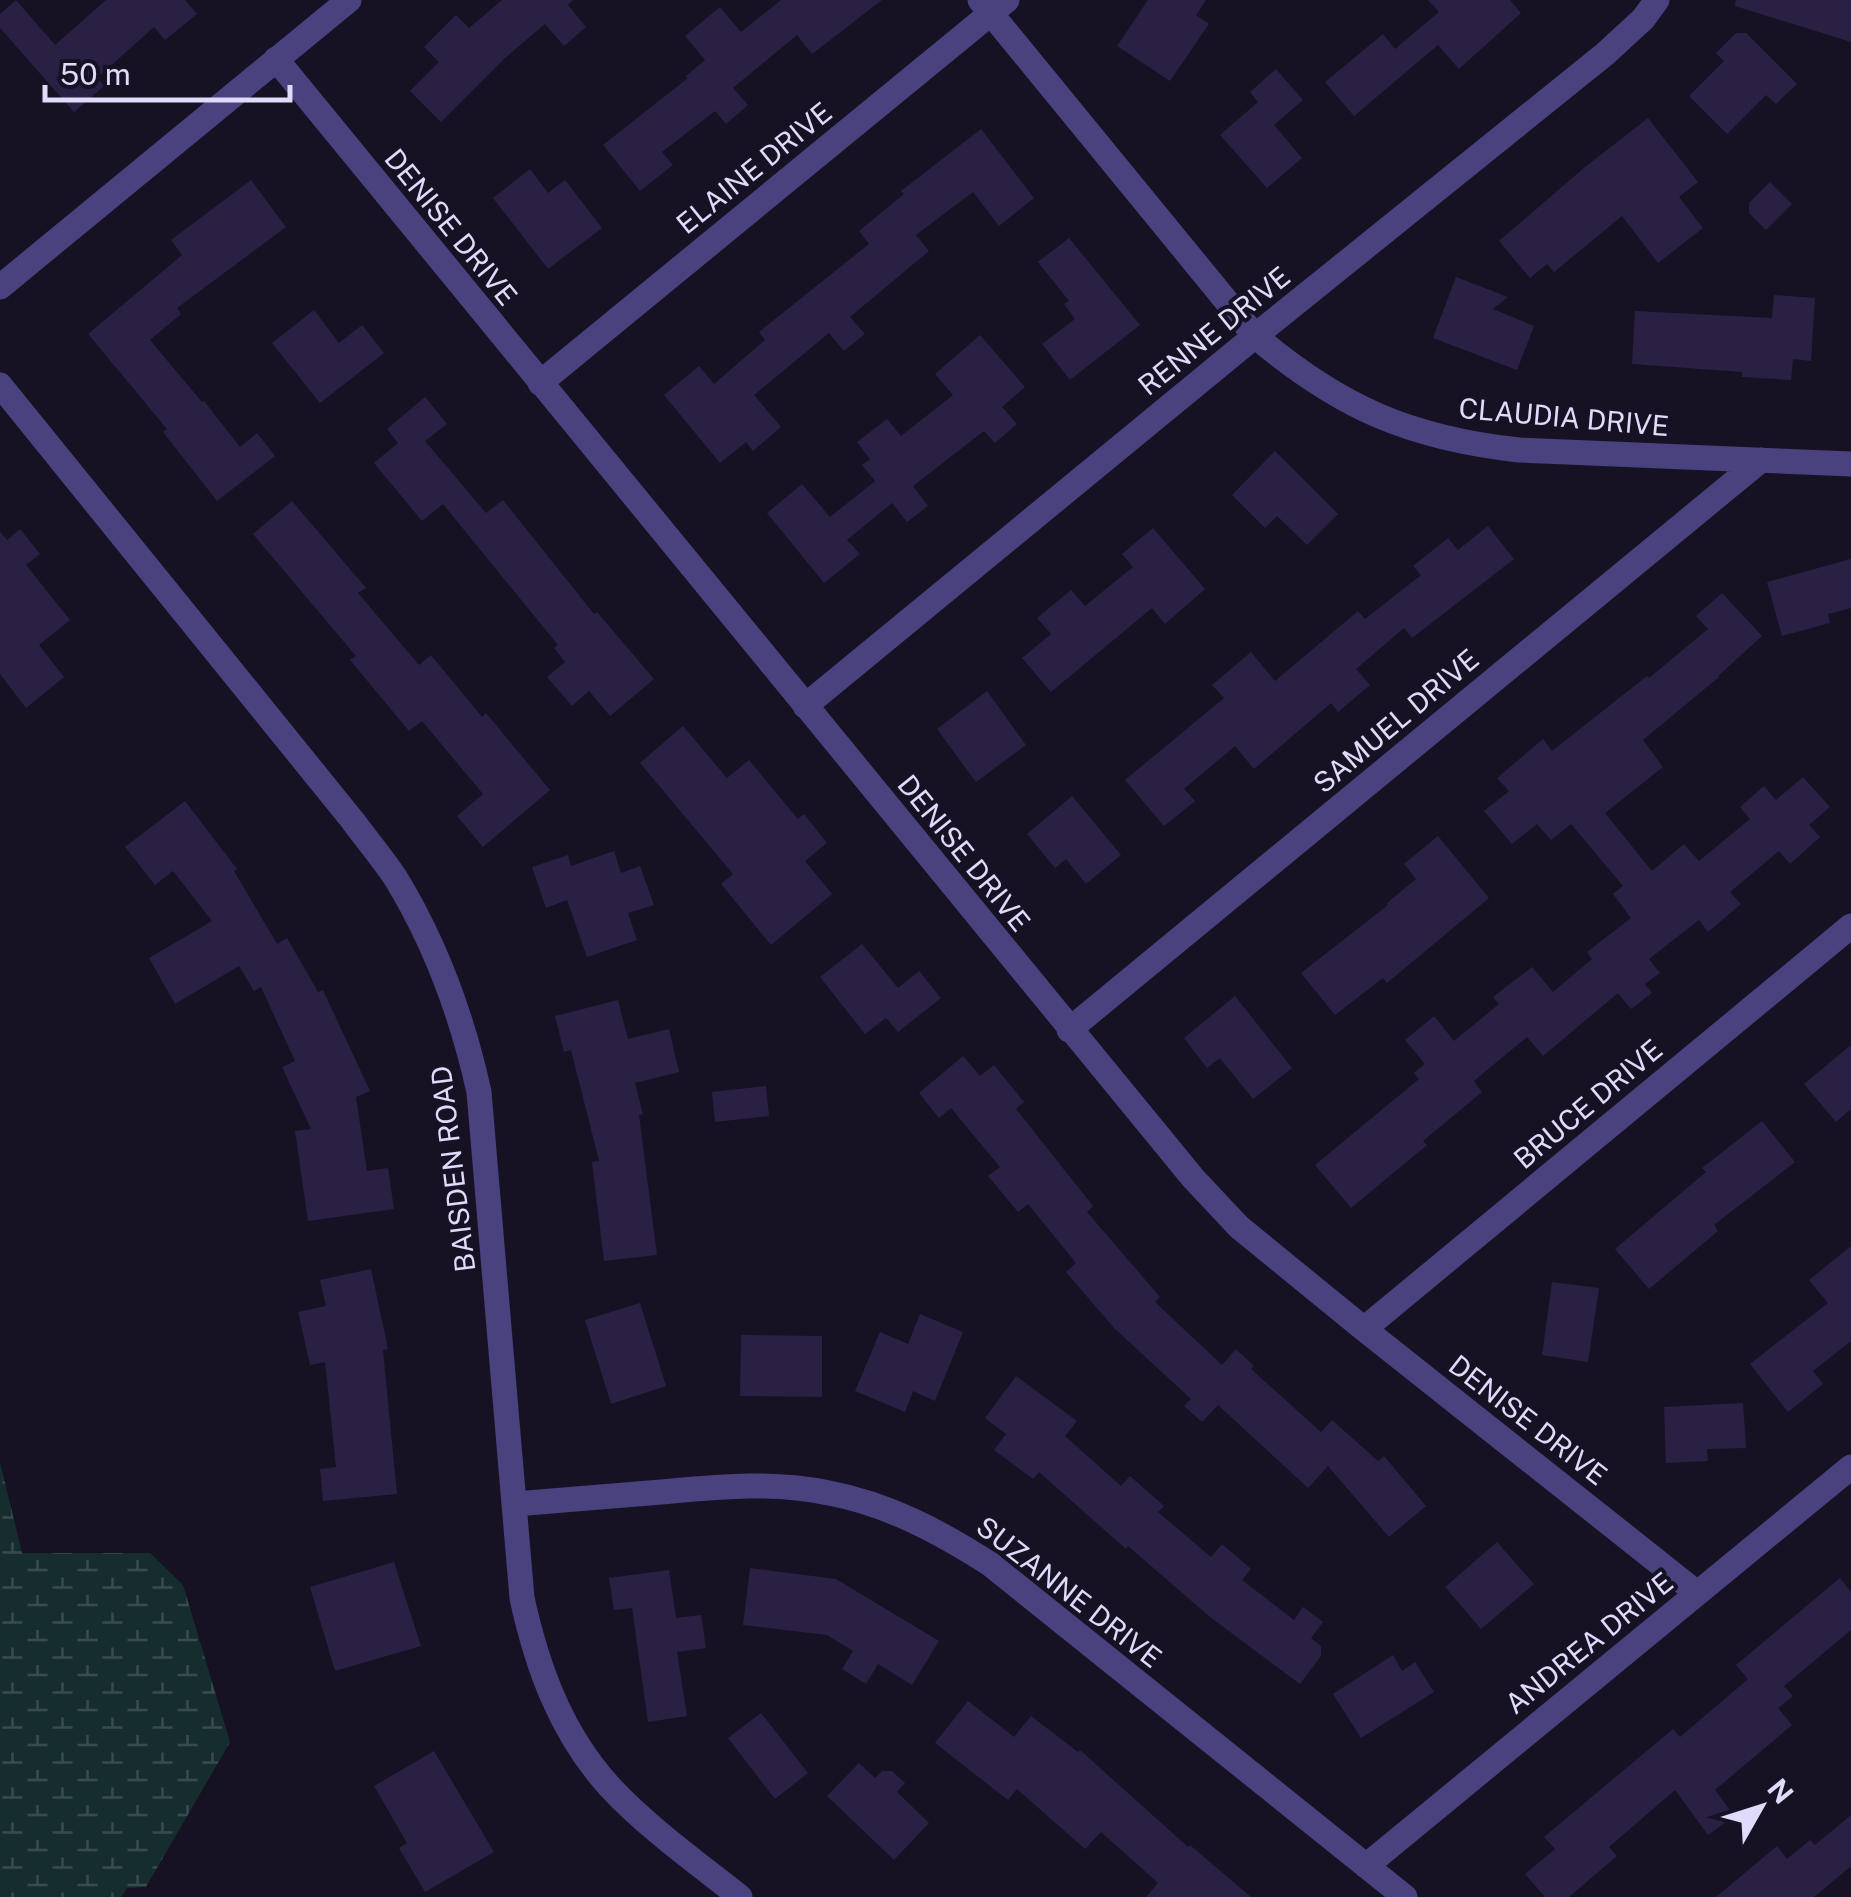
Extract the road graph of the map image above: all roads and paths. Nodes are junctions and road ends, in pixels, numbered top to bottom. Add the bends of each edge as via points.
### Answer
1 (349, 0) edge
2 (1657, 0) edge
3 (992, 4) edge
4 (276, 59) junction
5 (0, 287) edge
6 (1255, 336) junction
7 (540, 383) junction
8 (0, 385) edge
9 (1761, 460) junction
10 (1851, 464) edge
11 (805, 706) junction
12 (1851, 926) edge
13 (1070, 1030) junction
14 (1364, 1328) junction
15 (1851, 1468) edge
16 (515, 1504) junction
17 (1697, 1593) junction
18 (1366, 1866) junction
19 (740, 1897) edge
20 (1405, 1897) edge

1 - 4 street
2 - 6 street, RENNE DRIVE via 1606,54
3 - 6 street, CLAUDIA DRIVE
3 - 7 street, ELAINE DRIVE
4 - 5 street
4 - 7 street, DENISE DRIVE
6 - 9 street, CLAUDIA DRIVE via 1326,390 1432,435 1519,450
6 - 11 street, RENNE DRIVE
7 - 11 street, DENISE DRIVE
8 - 16 street, BAISDEN ROAD via 354,822 428,934 452,992 479,1092
9 - 10 street, CLAUDIA DRIVE
9 - 13 street, SAMUEL DRIVE
11 - 13 street, DENISE DRIVE
12 - 14 street, BRUCE DRIVE
13 - 14 street, DENISE DRIVE via 1240,1227
14 - 17 street, DENISE DRIVE
15 - 17 street, ANDREA DRIVE
16 - 18 street, SUZANNE DRIVE via 786,1486 890,1510 990,1564
16 - 19 street, BAISDEN ROAD via 533,1648 575,1740 644,1820
17 - 18 street, ANDREA DRIVE
18 - 20 street, SUZANNE DRIVE

